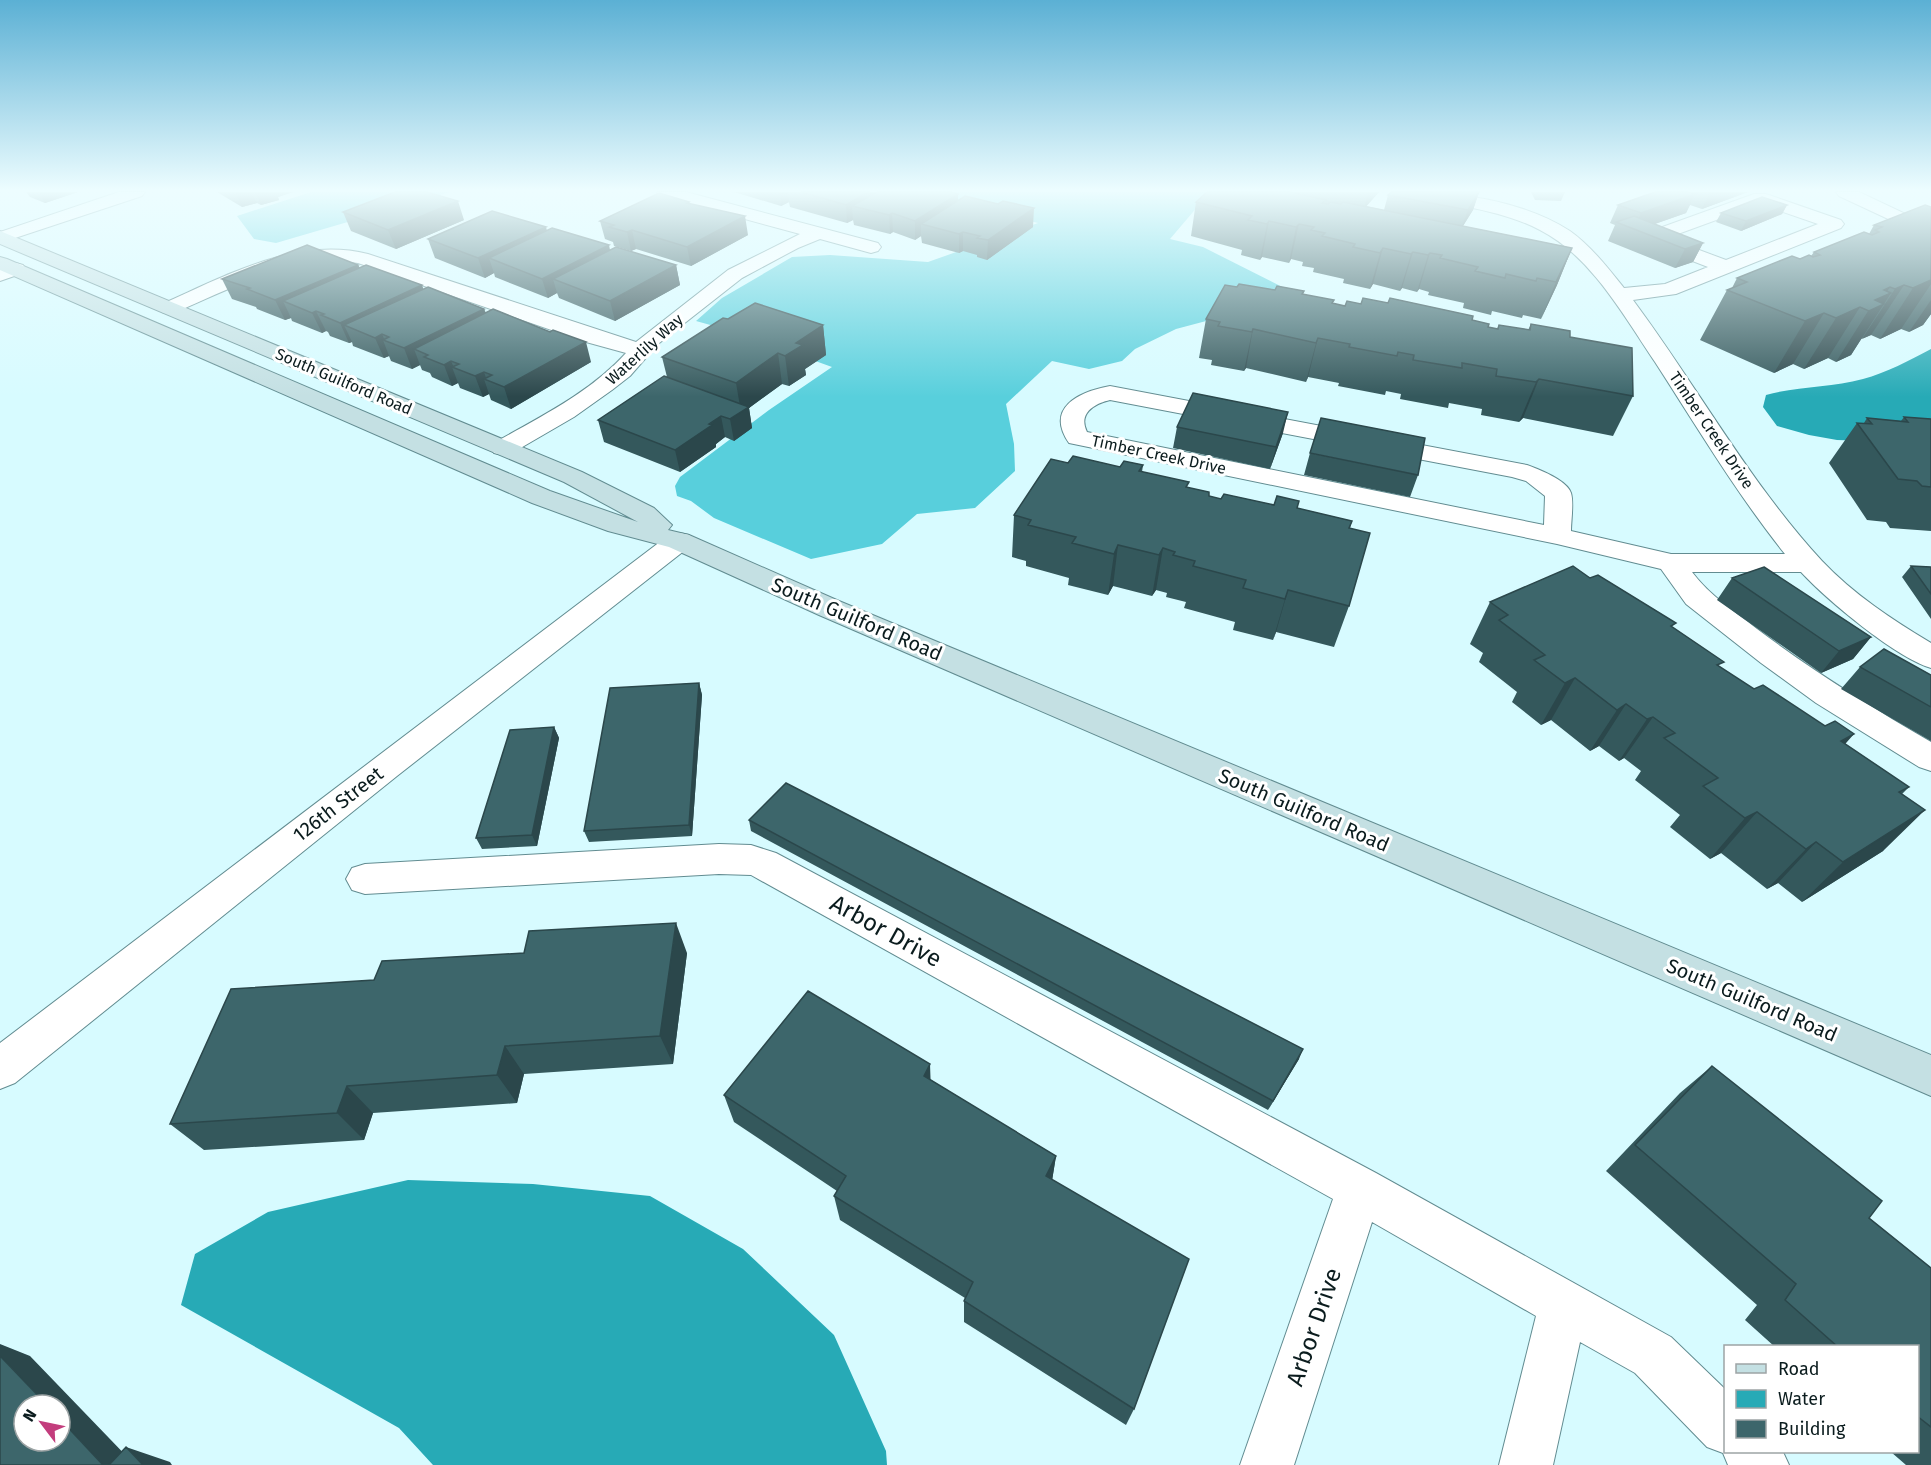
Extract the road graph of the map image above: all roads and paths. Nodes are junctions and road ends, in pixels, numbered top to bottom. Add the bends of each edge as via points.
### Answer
1 (55, 260) edge
2 (291, 260) edge
3 (368, 260) edge
4 (760, 260) edge
5 (1590, 260) edge
6 (1709, 260) edge
7 (1743, 260) edge
8 (1726, 267) junction
9 (5, 269) edge
10 (1618, 295) junction
11 (169, 308) junction
12 (641, 350) junction
13 (502, 448) junction
14 (1557, 536) junction
15 (679, 542) junction
16 (1671, 563) junction
17 (1809, 563) junction
18 (1931, 657) edge
19 (1931, 758) edge
20 (365, 879) dead end
21 (0, 1069) edge
22 (1931, 1076) edge
23 (1360, 1189) junction
24 (1564, 1304) junction
25 (1724, 1427) edge
26 (1750, 1453) edge
27 (1267, 1465) edge
28 (1526, 1465) edge
29 (1762, 1465) edge

1 - 11 main road, South Guilford Road
2 - 11 street
3 - 12 street
4 - 12 street, Waterlily Way via 735,274
5 - 10 street, Timber Creek Drive
6 - 8 street
7 - 8 street
8 - 10 street via 1669,290
9 - 15 main road, South Guilford Road via 541,497
10 - 17 street, Timber Creek Drive via 1771,518
11 - 13 main road, South Guilford Road
12 - 13 street, Waterlily Way via 622,371 566,412
13 - 15 main road, South Guilford Road via 573,477 645,514
14 - 14 street, Timber Creek Drive via 1558,493 1535,476 1518,470 1110,393 1089,398 1071,419 1070,425 1078,438
14 - 16 street, Timber Creek Drive
15 - 21 street, 126th Street
15 - 22 main road, South Guilford Road
16 - 17 street, Timber Creek Drive
16 - 19 street via 1696,597 1772,656 1827,695
17 - 18 street, Timber Creek Drive via 1894,634
20 - 23 street, Arbor Drive via 751,860
23 - 24 street, Arbor Drive
23 - 27 street, Arbor Drive
24 - 25 street, Arbor Drive via 1653,1355
24 - 28 street
26 - 29 street

